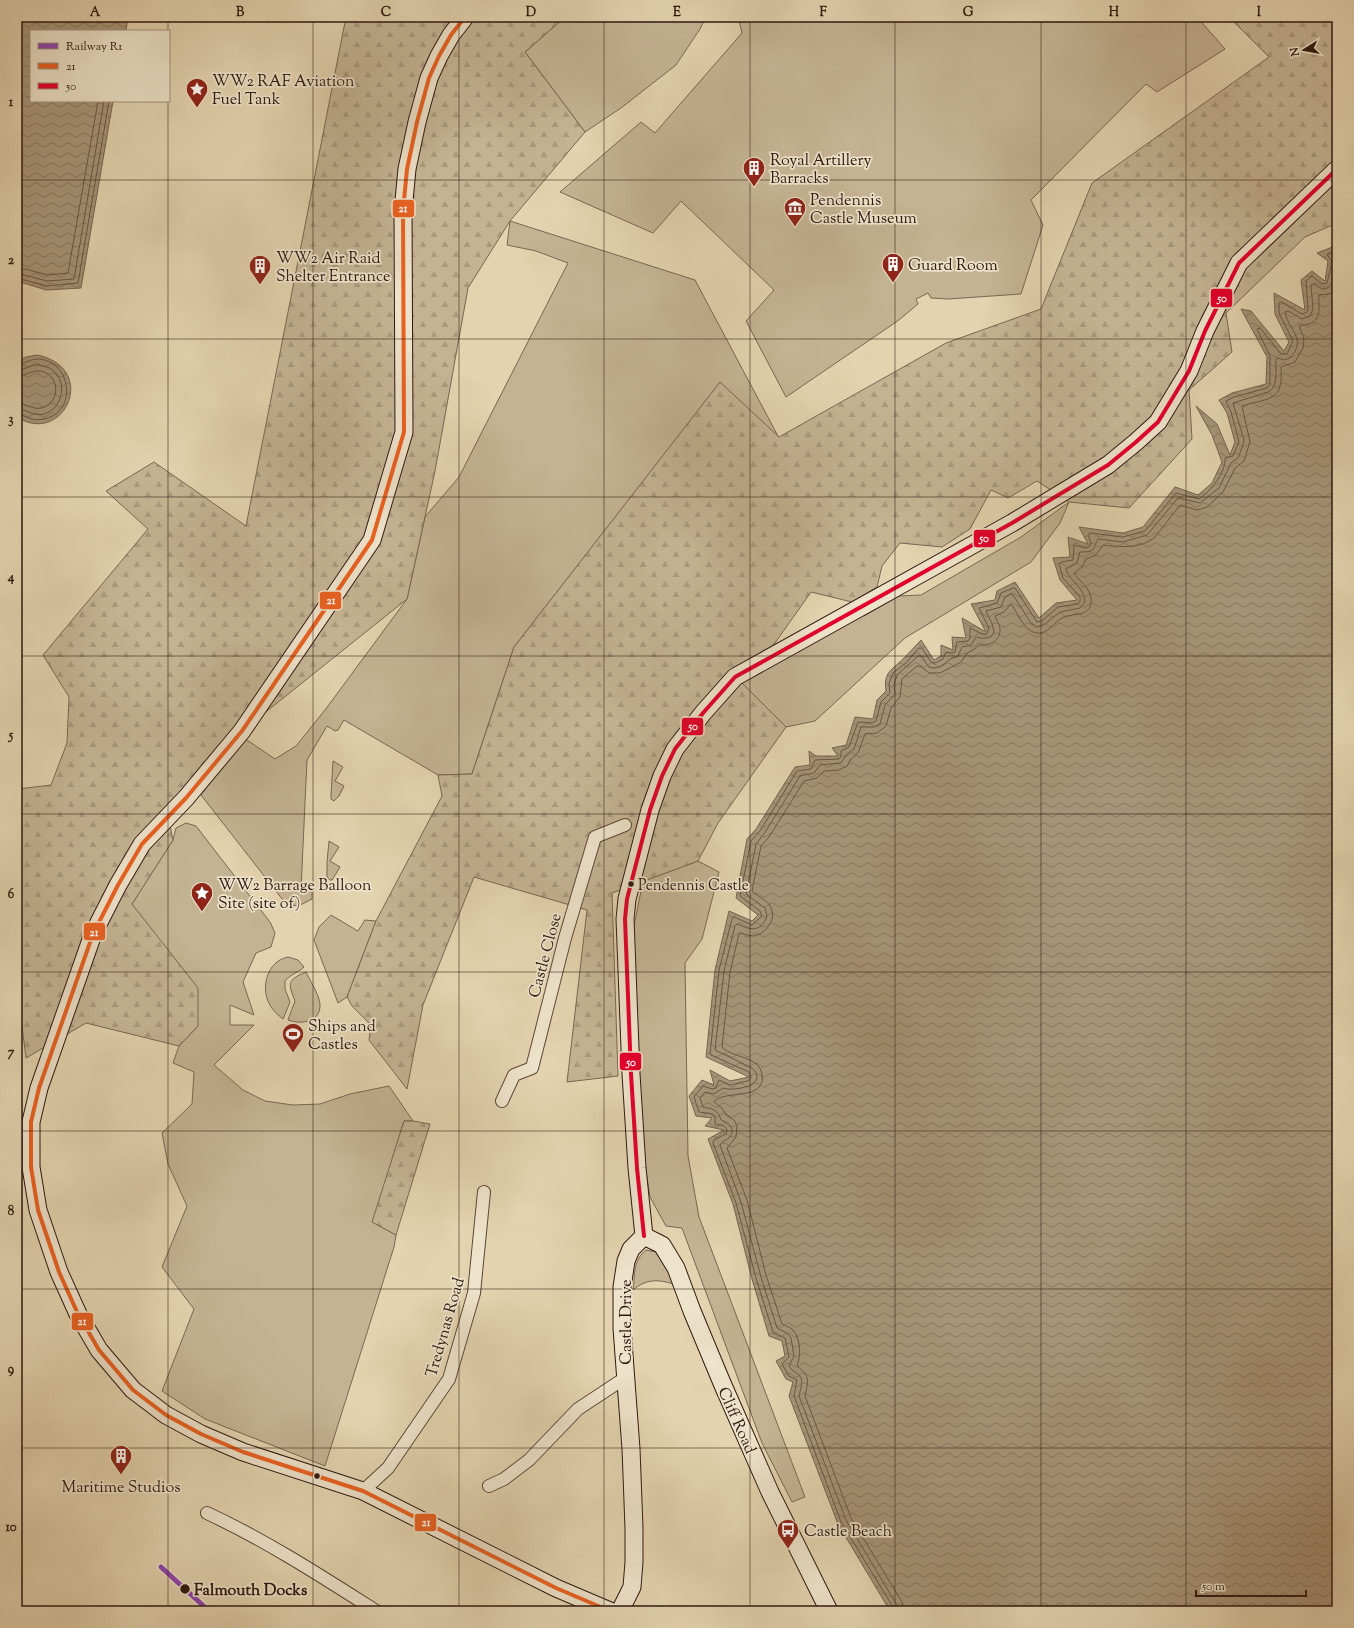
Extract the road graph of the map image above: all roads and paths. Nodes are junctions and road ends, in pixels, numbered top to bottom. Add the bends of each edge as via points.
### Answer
1 (465, 17) edge
2 (1337, 169) edge
3 (625, 825) dead end
4 (502, 1101) dead end
5 (484, 1192) dead end
6 (644, 1236) junction
7 (625, 1378) junction
8 (489, 1486) dead end
9 (363, 1491) junction
10 (207, 1513) dead end
11 (376, 1611) edge
12 (610, 1611) edge
13 (620, 1611) edge
14 (828, 1611) edge

1 - 9 street via 450,34 429,78 407,169 404,211 404,432 372,540 242,731 186,798 142,844 93,934 39,1088 31,1122 30,1167 38,1210 59,1272 78,1314 99,1350 133,1390 166,1415 201,1434 244,1452
2 - 6 street via 1239,264 1205,331 1189,371 1158,422 1136,442 1108,465 1012,523 736,677 675,749 650,810 627,899 625,919 631,1082
3 - 4 street, Castle Close via 595,837 565,938 532,1068 514,1075
5 - 9 street, Tredynas Road via 474,1293 449,1379 388,1468
6 - 7 street, Castle Drive via 631,1249 626,1261 622,1287
6 - 14 street, Cliff Road via 662,1245 676,1268 722,1384 770,1492
7 - 8 street via 578,1409 529,1460 504,1479
7 - 13 street, Castle Drive via 631,1449 634,1562 632,1587
9 - 12 street via 556,1588
10 - 11 street via 300,1562

